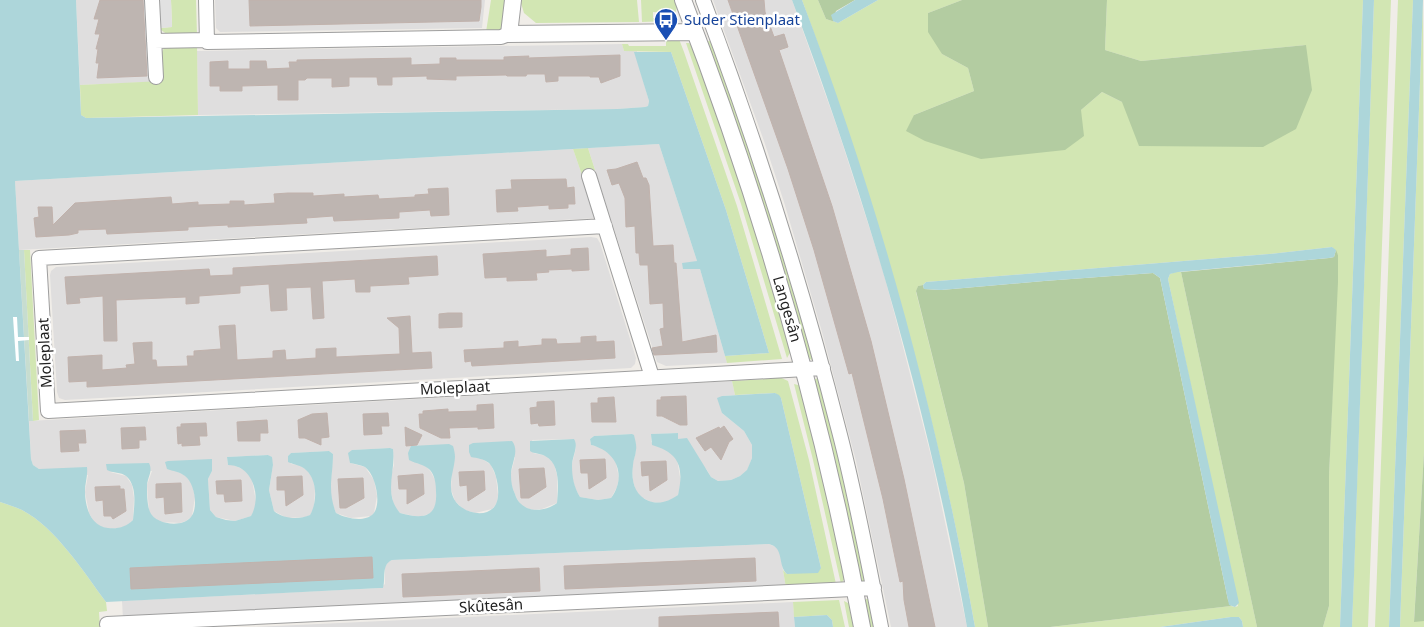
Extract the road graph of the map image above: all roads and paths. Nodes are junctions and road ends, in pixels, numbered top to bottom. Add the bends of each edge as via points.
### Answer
1 (152, 0) edge
2 (206, 0) edge
3 (513, 0) edge
4 (683, 0) edge
5 (702, 0) edge
6 (695, 32) junction
7 (714, 32) junction
8 (509, 34) junction
9 (207, 40) junction
10 (154, 41) junction
11 (156, 77) dead end
12 (589, 176) dead end
13 (605, 226) junction
14 (803, 368) junction
15 (823, 368) junction
16 (652, 377) junction
17 (874, 588) junction
18 (855, 589) junction
19 (107, 624) dead end
20 (862, 627) edge
21 (881, 627) edge

1 - 10 street
2 - 9 street
3 - 8 street
4 - 6 street, Langesân
5 - 7 street, Langesân
6 - 7 street
6 - 8 street
6 - 14 street, Langesân via 750,188
7 - 15 street, Langesân via 779,217
8 - 9 street via 501,37
9 - 10 street
10 - 11 street
12 - 13 street
13 - 16 street
13 - 16 street, Moleplaat via 39,258 48,411
14 - 15 street, Moleplaat
14 - 16 street, Moleplaat
14 - 18 street, Langesân via 832,480
15 - 17 street, Langesân
17 - 18 street, Skûtesân
17 - 21 street, Langesân
18 - 19 street, Skûtesân
18 - 20 street, Langesân

